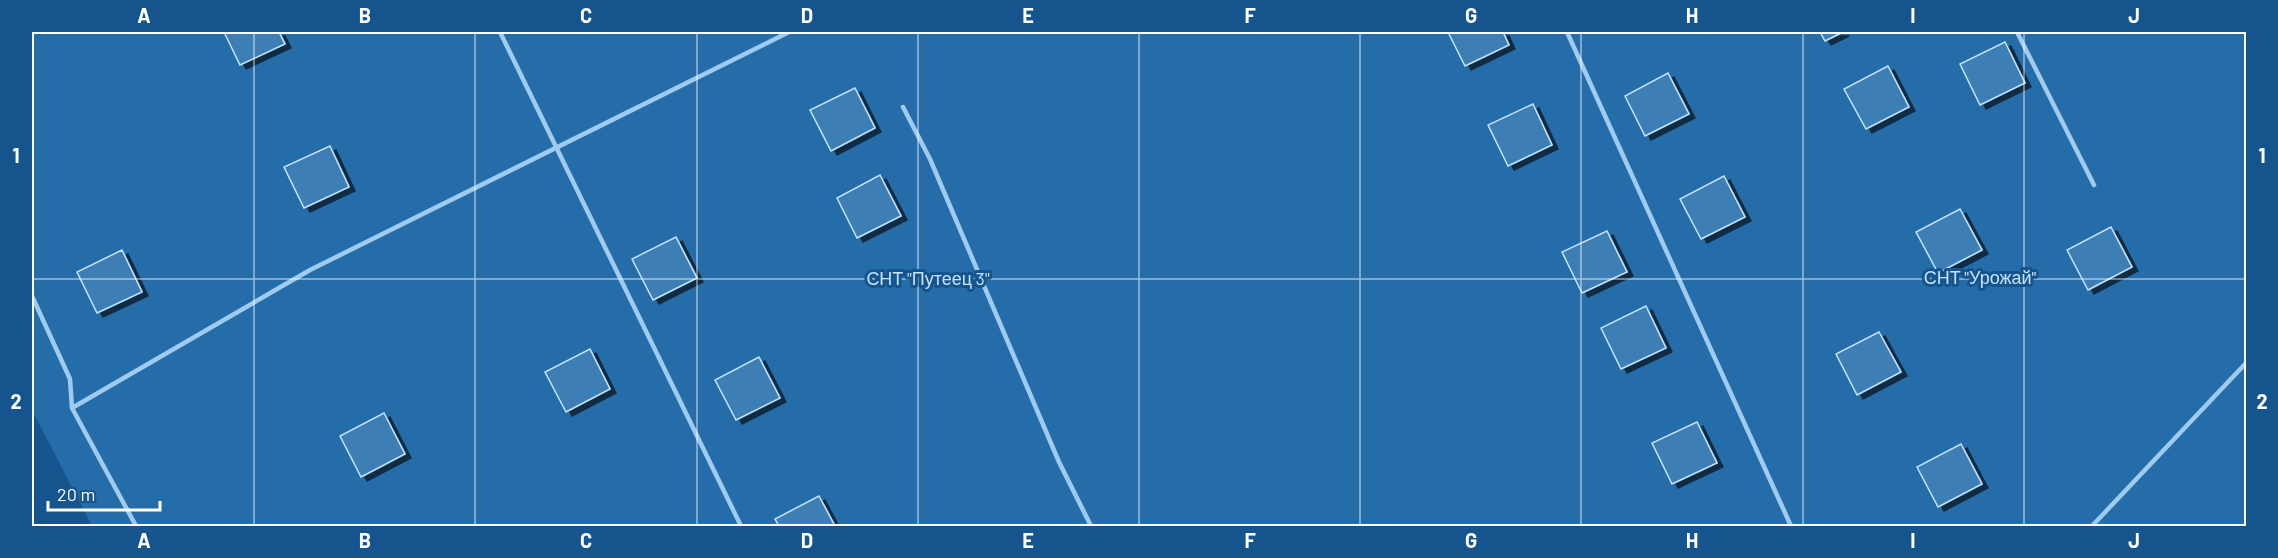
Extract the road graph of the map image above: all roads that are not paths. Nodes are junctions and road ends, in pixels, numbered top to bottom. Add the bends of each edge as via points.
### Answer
1 (500, 32) edge
2 (789, 32) edge
3 (1567, 32) edge
4 (2018, 32) edge
5 (903, 107) dead end
6 (558, 147) junction
7 (2094, 185) dead end
8 (32, 296) edge
9 (2247, 363) edge
10 (72, 408) junction
11 (136, 526) edge
12 (741, 526) edge
13 (1090, 526) edge
14 (1791, 526) edge
15 (2092, 526) edge

1 - 6 lane
2 - 6 lane
3 - 14 lane
4 - 7 lane
5 - 13 lane via 930,159
6 - 10 lane via 310,270
6 - 12 lane
8 - 10 lane via 70,379
9 - 15 lane
10 - 11 lane

